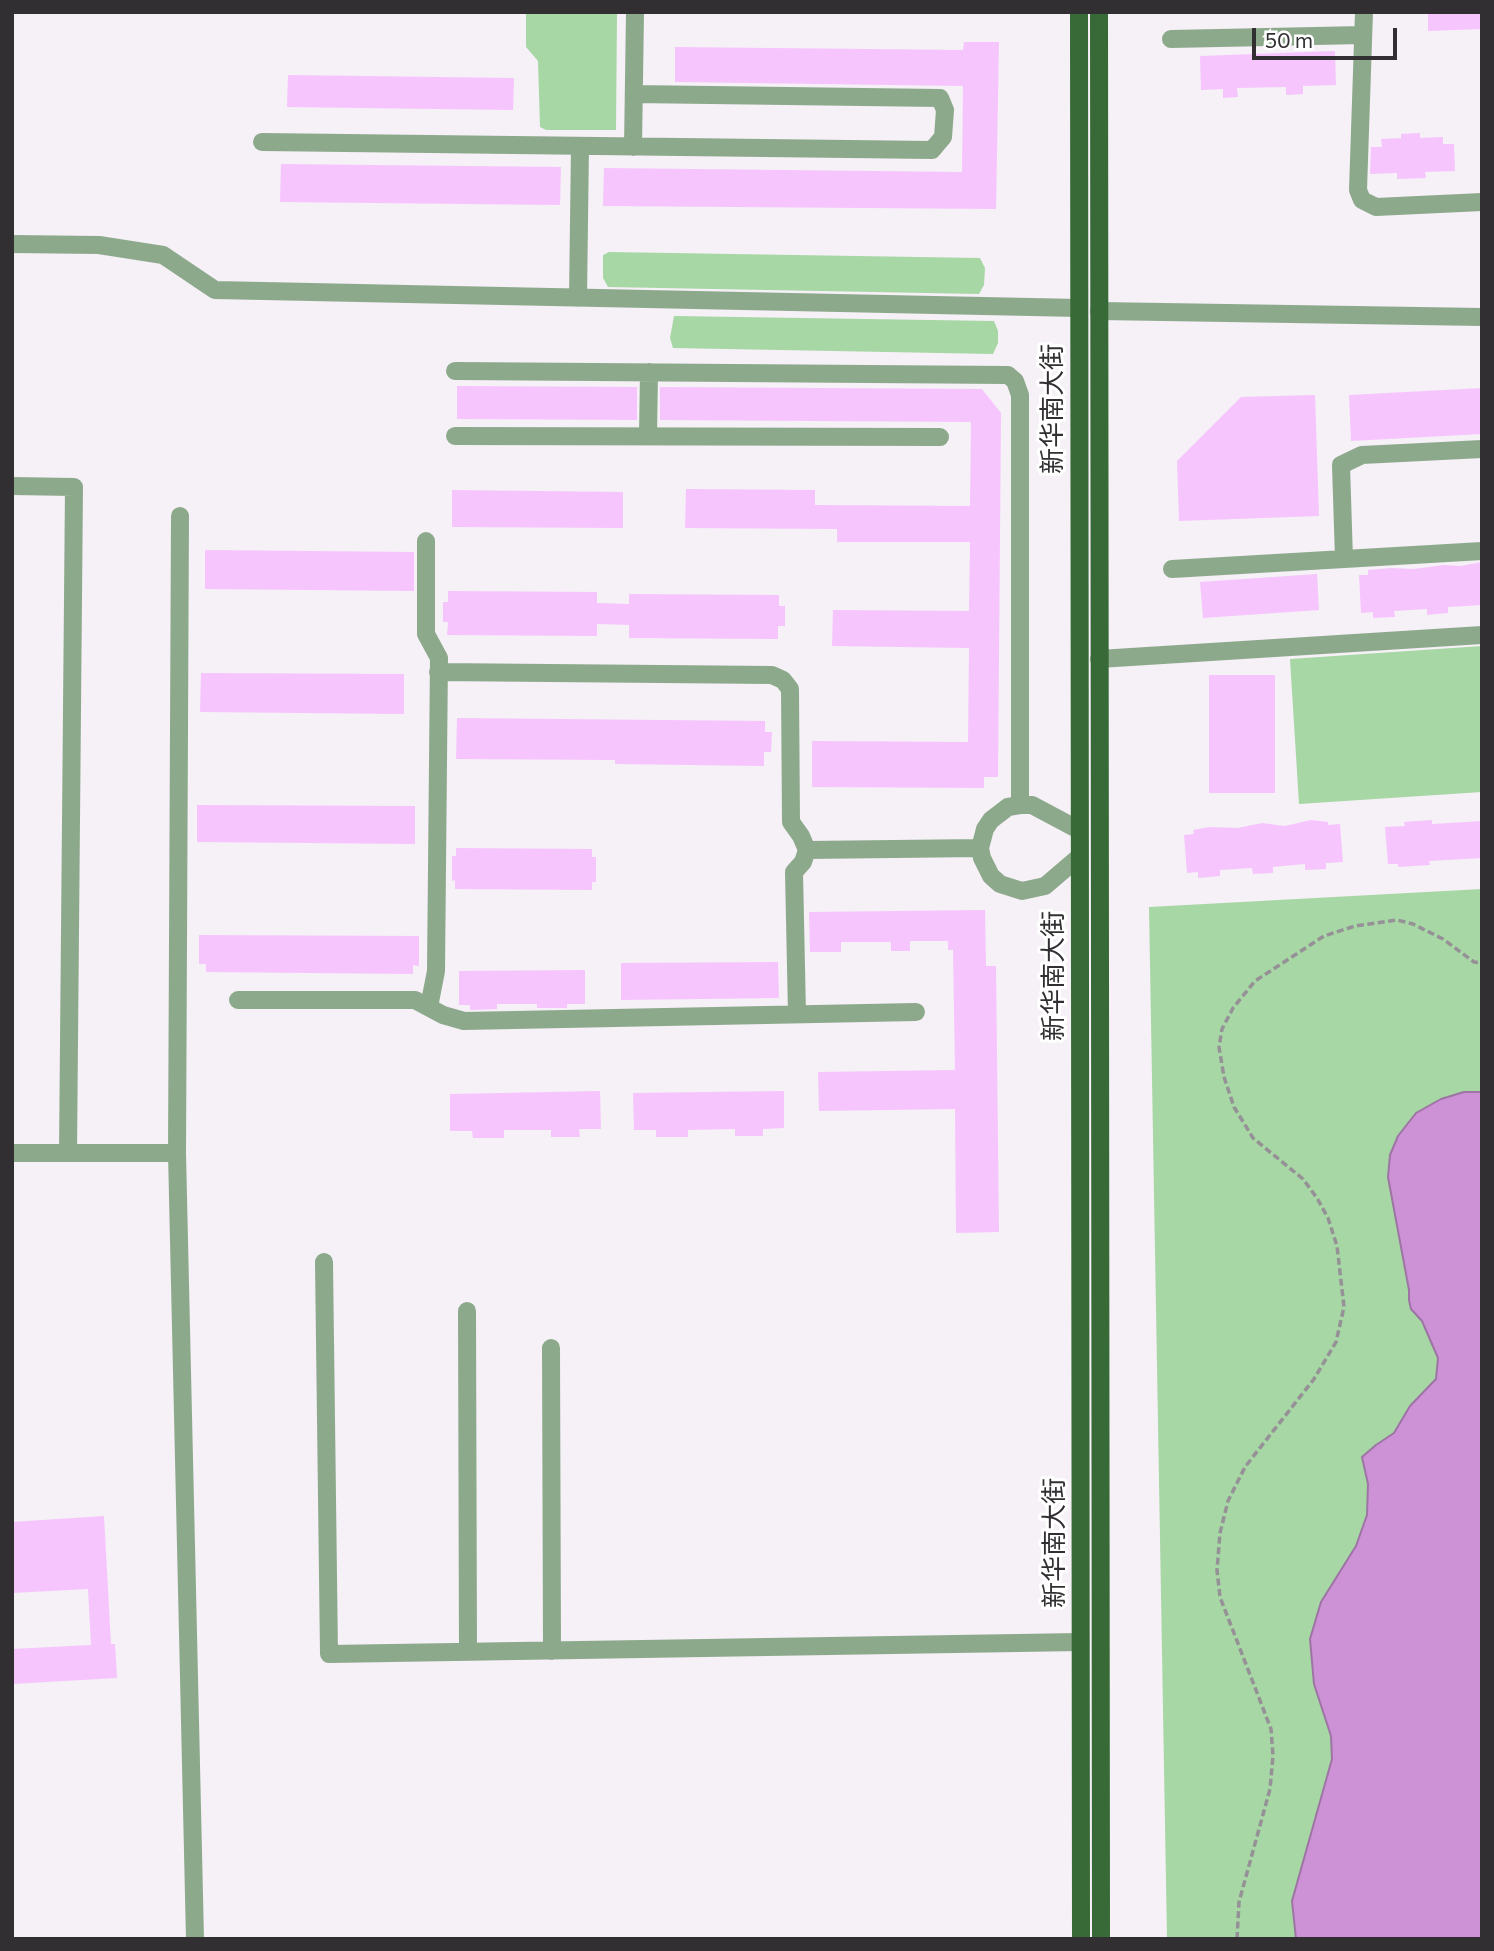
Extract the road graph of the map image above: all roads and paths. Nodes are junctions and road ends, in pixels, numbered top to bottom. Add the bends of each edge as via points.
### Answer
1 (635, 12) edge
2 (1079, 12) edge
3 (1099, 12) edge
4 (1364, 12) edge
5 (1363, 35) junction
6 (1171, 39) dead end
7 (634, 94) junction
8 (262, 142) dead end
9 (580, 146) junction
10 (633, 147) junction
11 (1482, 202) edge
12 (12, 244) edge
13 (578, 298) junction
14 (1079, 308) junction
15 (1099, 311) junction
16 (1482, 317) edge
17 (455, 371) dead end
18 (649, 372) junction
19 (455, 436) dead end
20 (648, 436) junction
21 (940, 437) dead end
22 (1482, 449) edge
23 (12, 486) edge
24 (180, 516) dead end
25 (426, 541) dead end
26 (1482, 551) edge
27 (1344, 559) junction
28 (1172, 569) dead end
29 (1482, 635) edge
30 (1099, 659) junction
31 (438, 672) junction
32 (1020, 804) junction
33 (1079, 830) junction
34 (980, 848) junction
35 (807, 850) junction
36 (1079, 857) junction
37 (1482, 963) edge
38 (238, 1000) dead end
39 (429, 1007) junction
40 (916, 1012) dead end
41 (797, 1014) junction
42 (12, 1153) edge
43 (68, 1153) junction
44 (177, 1153) junction
45 (324, 1262) dead end
46 (467, 1311) dead end
47 (551, 1348) dead end
48 (1080, 1642) junction
49 (552, 1651) junction
50 (468, 1652) junction
51 (195, 1939) edge
52 (1081, 1939) edge
53 (1101, 1939) edge
54 (1237, 1939) edge

1 - 7 street
2 - 14 main road, 新华南大街
3 - 15 main road, 新华南大街
4 - 5 street
5 - 6 street
5 - 11 street via 1358,190 1362,200 1376,207
7 - 10 street
7 - 10 street via 940,98 945,110 943,136 932,150
8 - 9 street
9 - 10 street
9 - 13 street
12 - 13 street via 99,245 163,255 215,290
13 - 14 street
14 - 33 main road, 新华南大街
15 - 16 street
15 - 30 main road, 新华南大街
17 - 18 street
18 - 20 street
18 - 32 street via 1008,375 1015,381 1020,395
19 - 20 street
20 - 21 street
22 - 27 street via 1362,455 1341,465
23 - 43 street via 74,487
24 - 44 street
25 - 31 street via 426,634 439,658
26 - 27 street
27 - 28 street
29 - 30 street
30 - 53 main road, 新华南大街
31 - 35 street via 772,675 783,680 790,690 791,822
31 - 39 street via 436,971
32 - 33 street via 1032,805
32 - 34 street via 990,820
33 - 36 main road, 新华南大街
34 - 35 street
34 - 36 street via 991,876 1022,891 1045,886
35 - 41 street via 794,872
36 - 48 main road, 新华南大街
37 - 54 path via 1413,924 1397,920 1355,926 1324,936 1255,981 1222,1029 1219,1047 1234,1107 1253,1138 1303,1179 1328,1218 1337,1246 1344,1307 1336,1342 1314,1379 1245,1467 1228,1501 1220,1533 1220,1597 1271,1729 1273,1756 1270,1789 1239,1902
38 - 39 street via 415,1000
39 - 41 street via 464,1021
40 - 41 street
42 - 43 street
43 - 44 street
44 - 51 street
45 - 50 street via 329,1654
46 - 50 street
47 - 49 street
48 - 49 street
48 - 52 main road, 新华南大街
49 - 50 street

